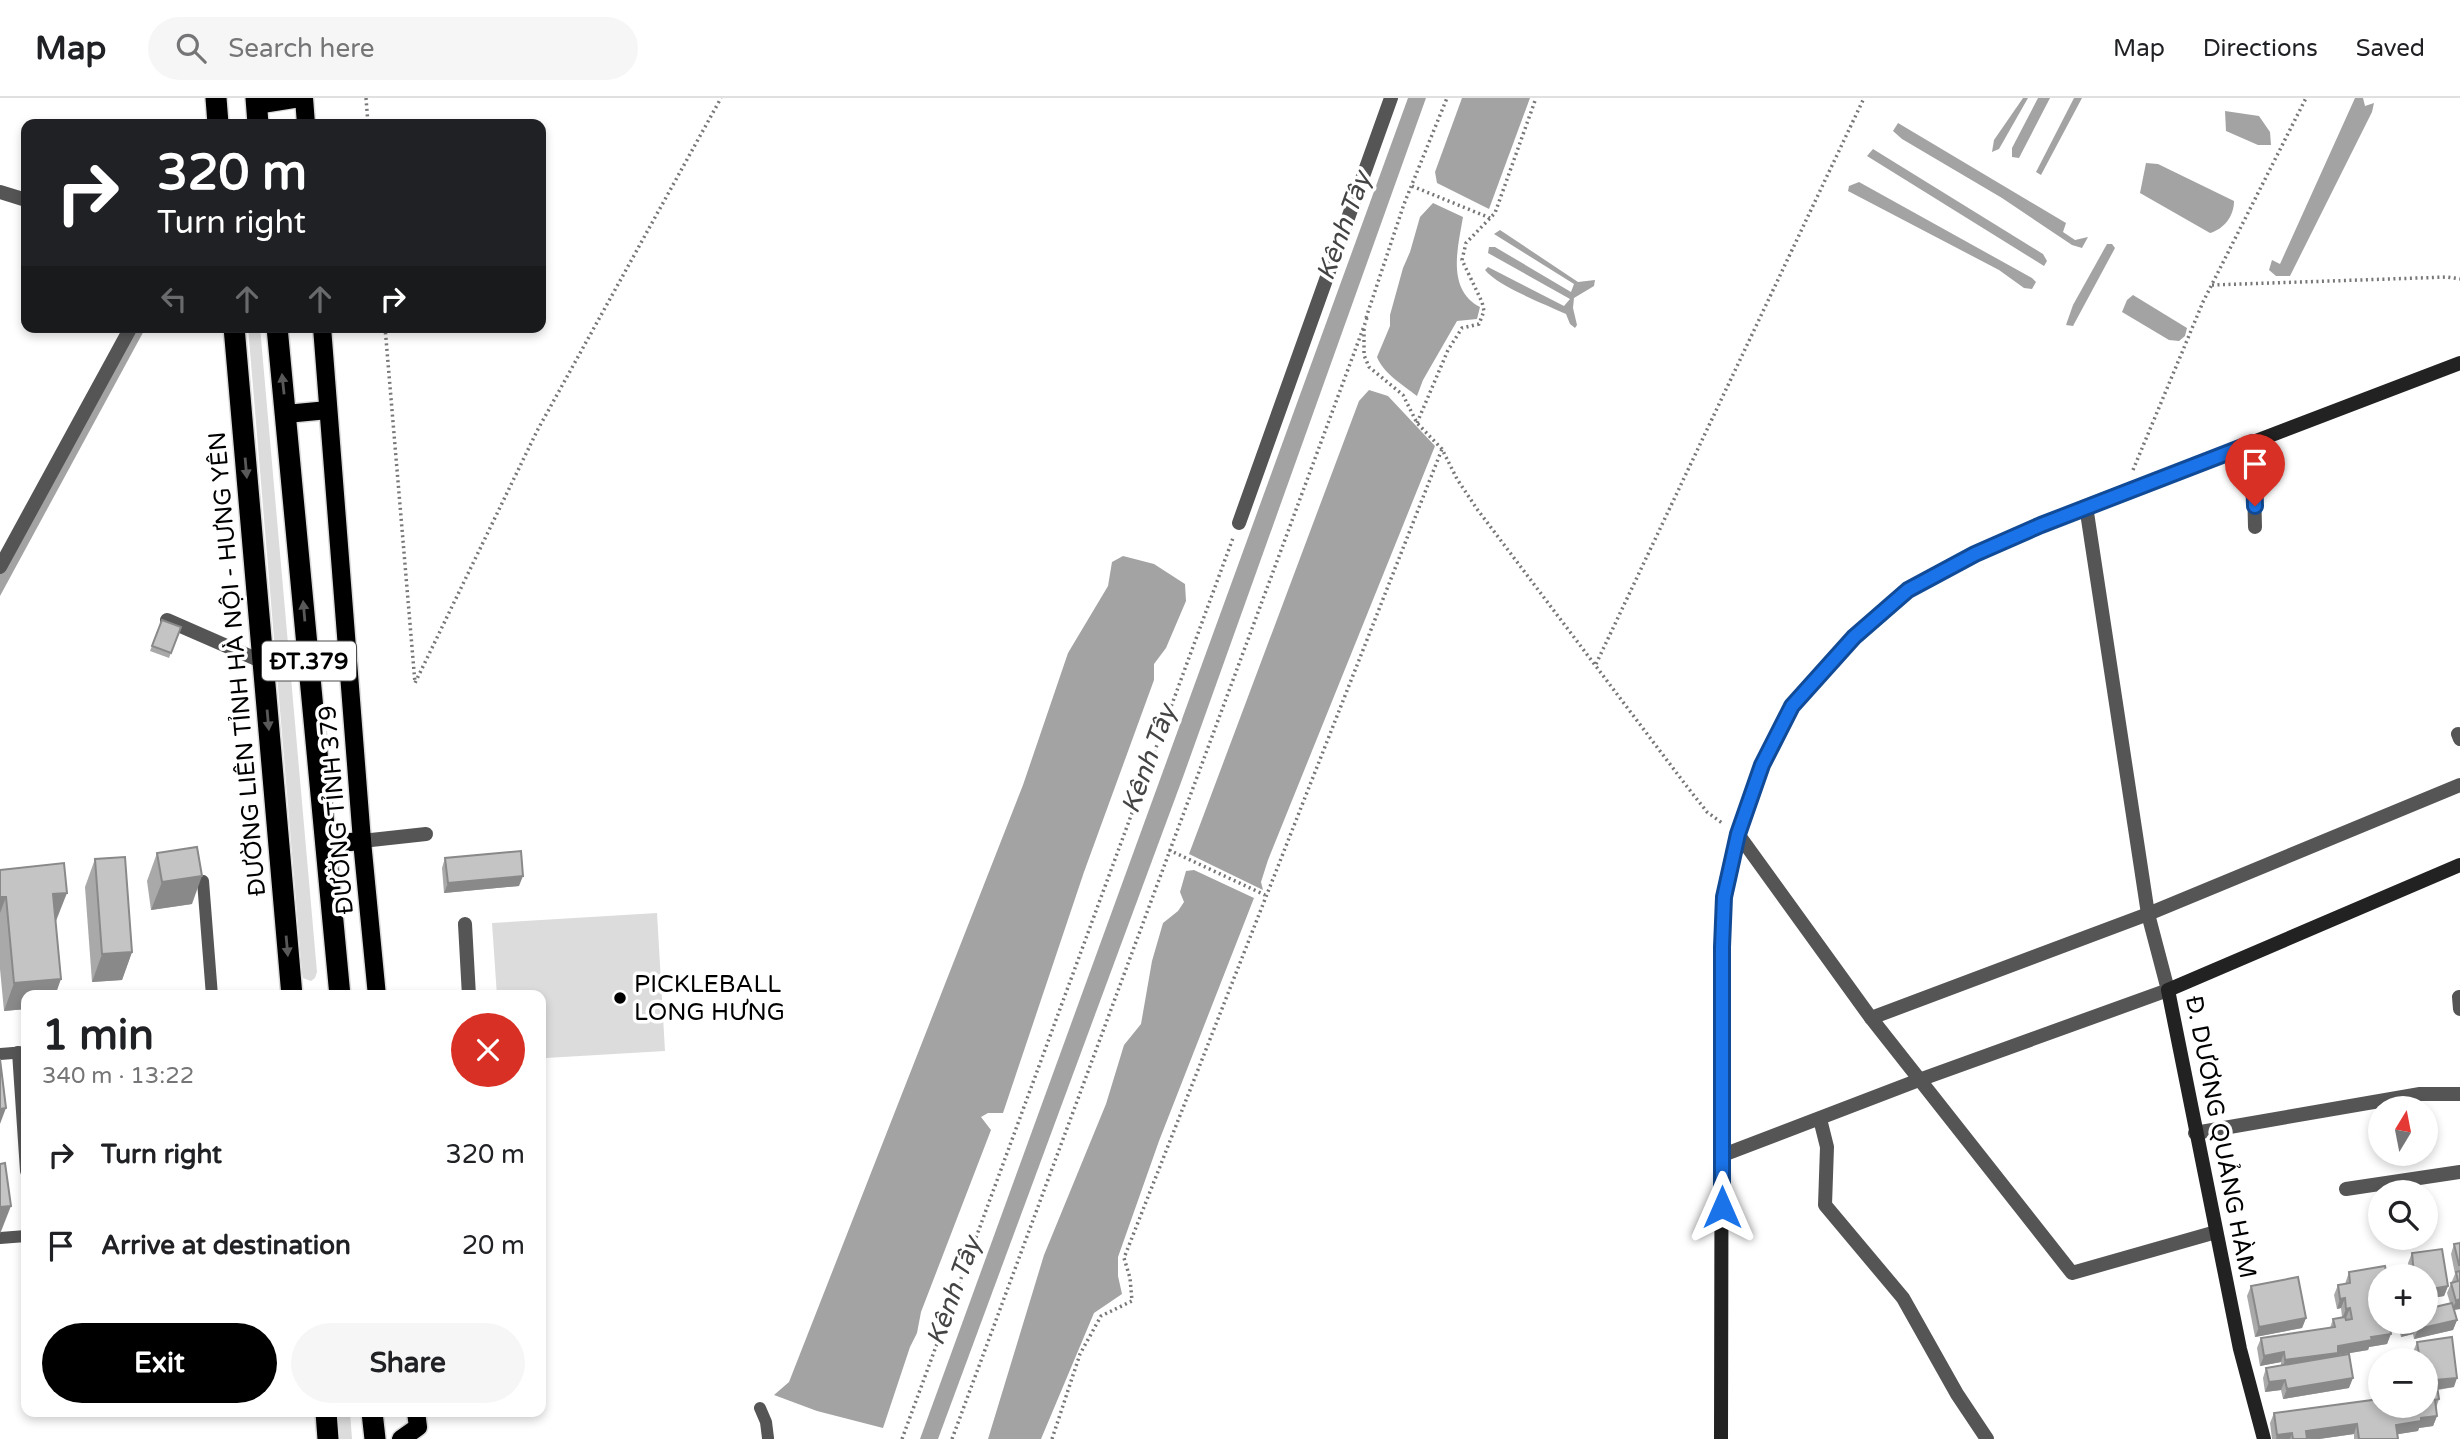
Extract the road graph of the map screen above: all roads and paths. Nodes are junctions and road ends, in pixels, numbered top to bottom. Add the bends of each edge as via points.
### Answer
1 (216, 98) edge
2 (302, 98) edge
3 (366, 98) edge
4 (721, 98) edge
5 (1391, 98) edge
6 (1447, 98) edge
7 (1536, 98) edge
8 (1864, 98) edge
9 (2306, 98) edge
10 (257, 112) edge
11 (218, 119) edge
12 (305, 119) edge
13 (368, 119) edge
14 (1412, 186) junction
15 (0, 192) edge
16 (21, 198) edge
17 (1490, 218) junction
18 (2460, 279) edge
19 (2212, 285) junction
20 (1367, 318) junction
21 (128, 333) edge
22 (235, 333) edge
23 (278, 333) edge
24 (322, 333) edge
25 (386, 333) edge
26 (2460, 363) edge
27 (328, 410) junction
28 (286, 414) junction
29 (1417, 423) junction
30 (2253, 443) junction
31 (1442, 449) junction
32 (2124, 492) junction
33 (2086, 506) junction
34 (1239, 523) joint
35 (2255, 527) dead end
36 (0, 567) edge
37 (167, 620) edge
38 (263, 662) junction
39 (1596, 664) junction
40 (2460, 785) edge
41 (426, 834) dead end
42 (1738, 834) junction
43 (362, 841) junction
44 (327, 844) junction
45 (1169, 850) junction
46 (2460, 864) edge
47 (203, 881) edge
48 (1266, 896) junction
49 (2148, 914) junction
50 (465, 924) dead end
51 (212, 990) edge
52 (291, 990) edge
53 (340, 990) edge
54 (376, 990) edge
55 (469, 990) edge
56 (2168, 990) junction
57 (2459, 997) edge
58 (2460, 1009) edge
59 (1871, 1018) junction
60 (21, 1052) edge
61 (0, 1054) edge
62 (1919, 1080) junction
63 (2460, 1094) edge
64 (1820, 1119) junction
65 (2195, 1133) junction
66 (1723, 1155) junction
67 (2460, 1172) edge
68 (2346, 1189) dead end
69 (2216, 1232) junction
70 (21, 1236) edge
71 (0, 1238) edge
72 (760, 1408) dead end
73 (326, 1417) edge
74 (372, 1417) edge
75 (417, 1417) edge
76 (770, 1438) edge
77 (328, 1439) edge
78 (374, 1439) edge
79 (401, 1439) edge
80 (902, 1439) edge
81 (952, 1439) edge
82 (1052, 1439) edge
83 (1721, 1439) edge
84 (1987, 1439) edge
85 (2264, 1439) edge

1 - 11 highway
2 - 10 main road
2 - 12 main road
3 - 13 path
4 - 25 path via 537,431 415,683
5 - 34 street
6 - 14 path
7 - 17 path
8 - 39 path
9 - 19 path
14 - 17 path
14 - 20 path
15 - 16 street
17 - 29 path via 1466,243 1462,260 1484,311 1479,324 1462,328 1448,350
18 - 19 path
19 - 32 path
20 - 29 path via 1364,355 1369,367 1403,396
20 - 45 path
21 - 36 street
22 -> 38 highway, ĐƯỜNG LIÊN TỈNH HÀ NỘI - HƯNG YÊN / ĐT.379
28 -> 23 highway, ĐT.379
24 - 27 main road, ĐƯỜNG TỈNH 379
26 - 30 street
27 - 28 main road
27 - 43 main road, ĐƯỜNG TỈNH 379
44 -> 28 highway, ĐT.379
29 - 31 path
30 - 32 street
30 - 35 street
31 - 39 path via 1477,509
31 - 48 path
32 - 33 street
33 - 42 street via 1975,554 1908,590 1854,637 1792,706 1762,765
33 - 49 street
34 - 80 path
37 - 38 street
38 -> 52 highway, ĐƯỜNG LIÊN TỈNH HÀ NỘI - HƯNG YÊN / ĐT.379
39 - 42 path via 1707,812
40 - 49 street
41 - 43 street
42 - 59 street
42 - 66 street via 1724,897
43 - 44 main road
43 - 54 main road, ĐƯỜNG TỈNH 379
44 - 53 highway, ĐT.379
45 - 48 path
45 - 81 path
46 - 56 street, Đ. DƯƠNG QUẢNG HÀM
47 - 51 lane
48 - 82 path via 1124,1258 1132,1301 1101,1315 1080,1354
49 - 56 street
49 - 59 street
50 - 55 street
56 - 62 street
56 - 65 street, Đ. DƯƠNG QUẢNG HÀM
57 - 58 street
59 - 62 street
60 - 61 lane
62 - 64 street
62 - 69 street via 2072,1273
63 - 65 street via 2420,1094
64 - 66 street
64 - 84 street via 1827,1147 1825,1205 1903,1298
65 - 69 street, Đ. DƯƠNG QUẢNG HÀM
66 - 83 street
67 - 68 street
69 - 85 street, Đ. DƯƠNG QUẢNG HÀM
70 - 71 lane
72 - 76 lane
73 - 77 highway
74 - 78 highway
75 - 79 main road via 418,1427

